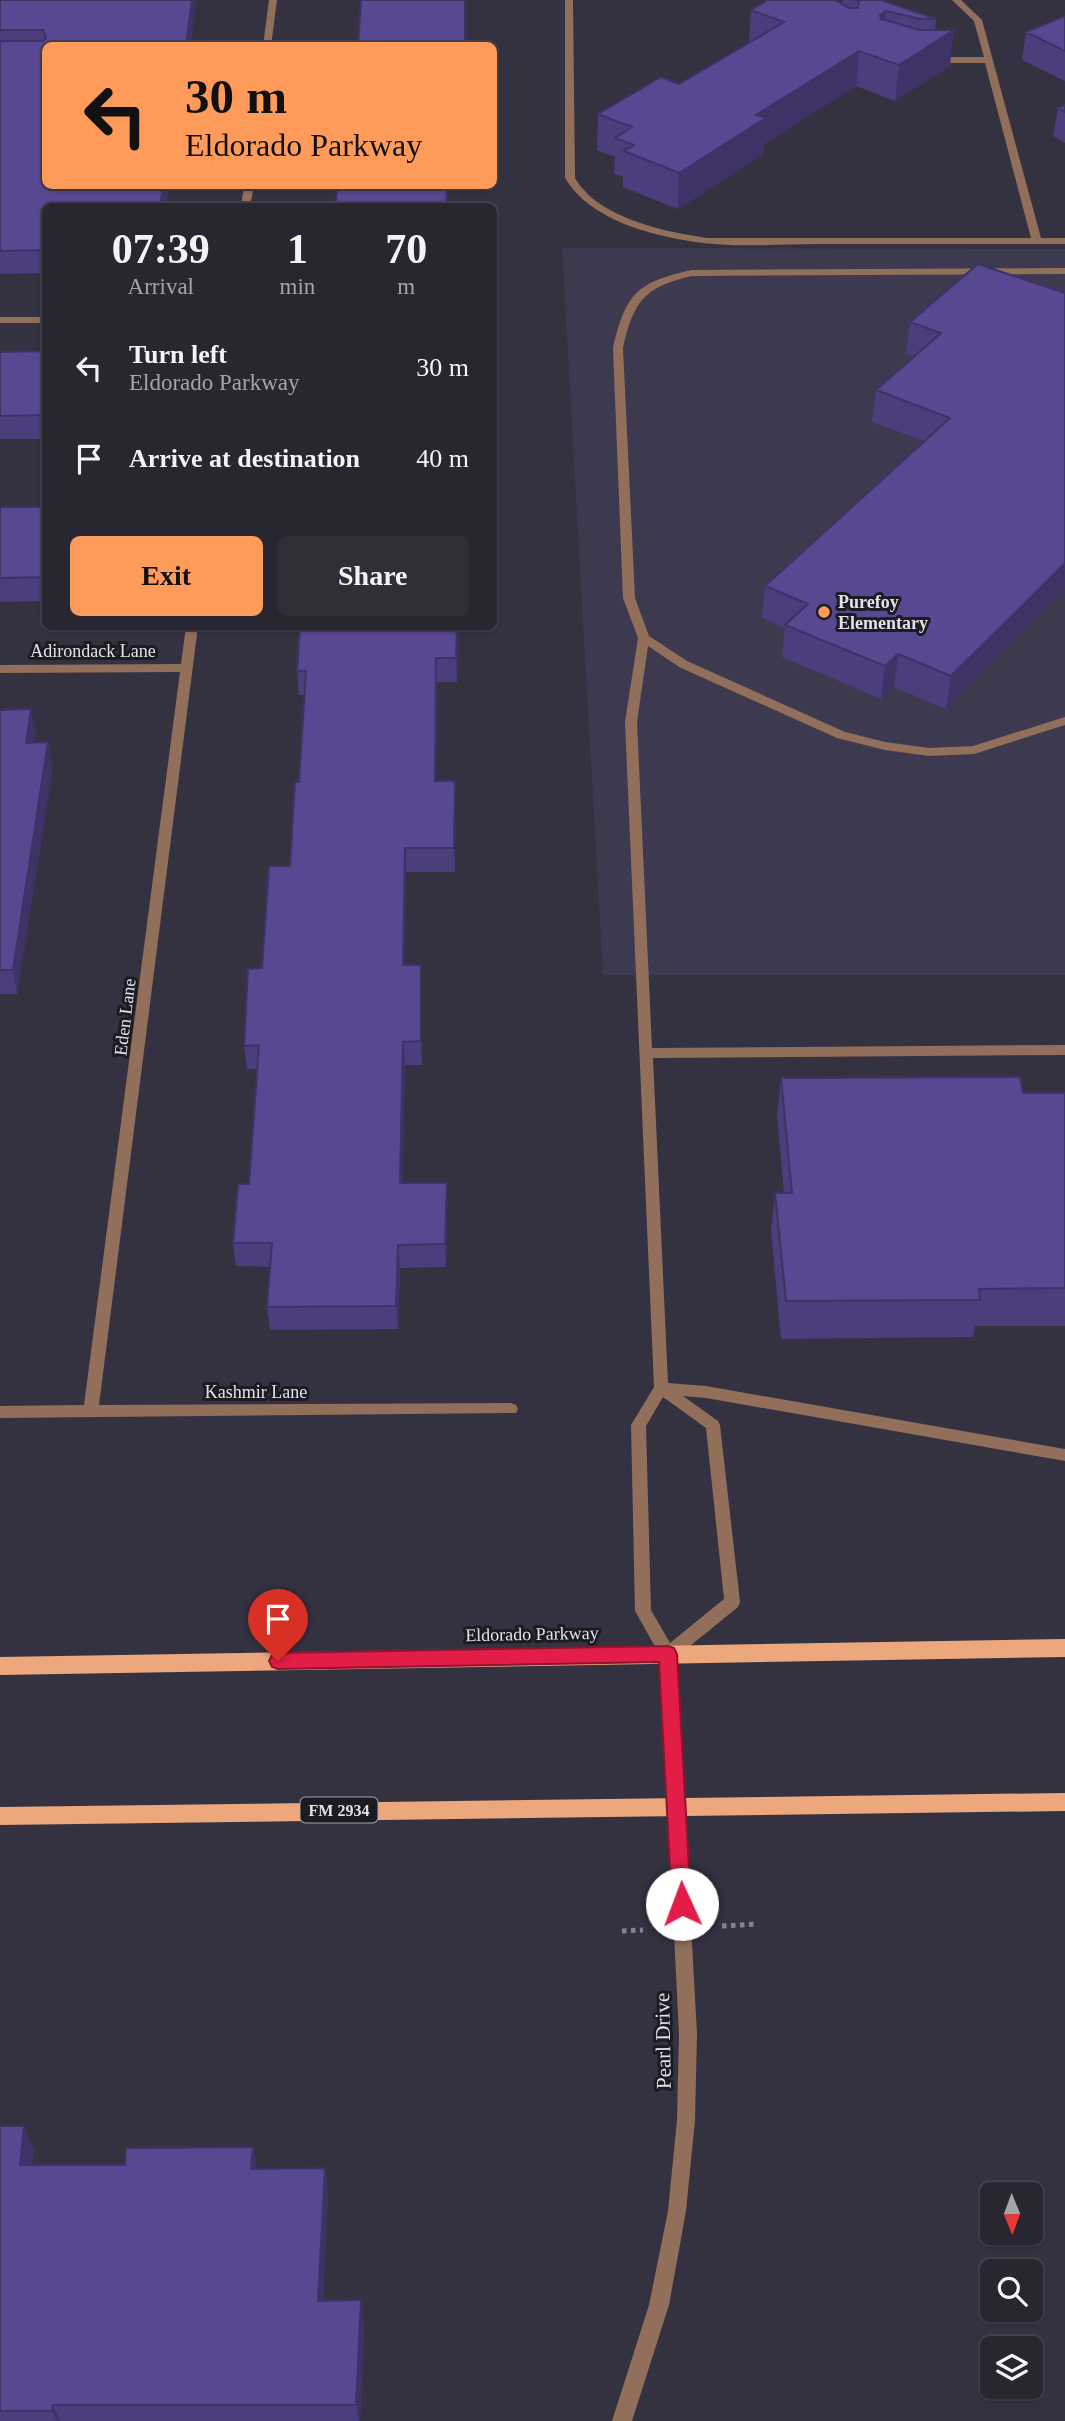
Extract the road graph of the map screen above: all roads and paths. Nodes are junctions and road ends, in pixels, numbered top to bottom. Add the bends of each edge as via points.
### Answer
1 (273, 0) edge
2 (569, 0) edge
3 (956, 0) edge
4 (268, 42) edge
5 (917, 60) edge
6 (989, 60) junction
7 (1037, 241) junction
8 (1065, 241) edge
9 (1065, 271) edge
10 (0, 320) edge
11 (42, 320) edge
12 (192, 630) edge
13 (644, 638) junction
14 (187, 668) junction
15 (0, 669) edge
16 (1065, 721) edge
17 (1065, 1050) edge
18 (648, 1053) junction
19 (661, 1388) junction
20 (512, 1409) dead end
21 (0, 1412) edge
22 (92, 1412) junction
23 (1065, 1455) edge
24 (1065, 1648) edge
25 (668, 1654) junction
26 (0, 1666) edge
27 (1065, 1802) edge
28 (678, 1805) junction
29 (0, 1816) edge
30 (622, 2421) edge

1 - 4 street
2 - 7 street via 570,178 593,203 652,229 708,242
3 - 6 street via 978,20
5 - 6 street
6 - 7 street
7 - 8 street
9 - 13 street via 692,273 662,279 636,296 618,348 629,597
10 - 11 street
12 - 14 street, Eden Lane
13 - 16 street via 683,664 841,734 885,746 929,752 974,750
13 - 18 street via 631,722
14 - 15 street, Adirondack Lane
14 - 22 street, Eden Lane
17 - 18 street
18 - 19 street
19 - 23 street
19 - 25 street via 638,1425 643,1611
19 - 25 street via 713,1425 732,1602
20 - 22 street, Kashmir Lane
21 - 22 street, Kashmir Lane
24 - 25 main road, Eldorado Parkway
25 - 26 main road, Eldorado Parkway
25 - 28 street, Pearl Drive
27 - 28 main road, FM 2934
28 - 29 main road, FM 2934
28 - 30 street, Pearl Drive via 688,2034 686,2120 677,2211 659,2305

